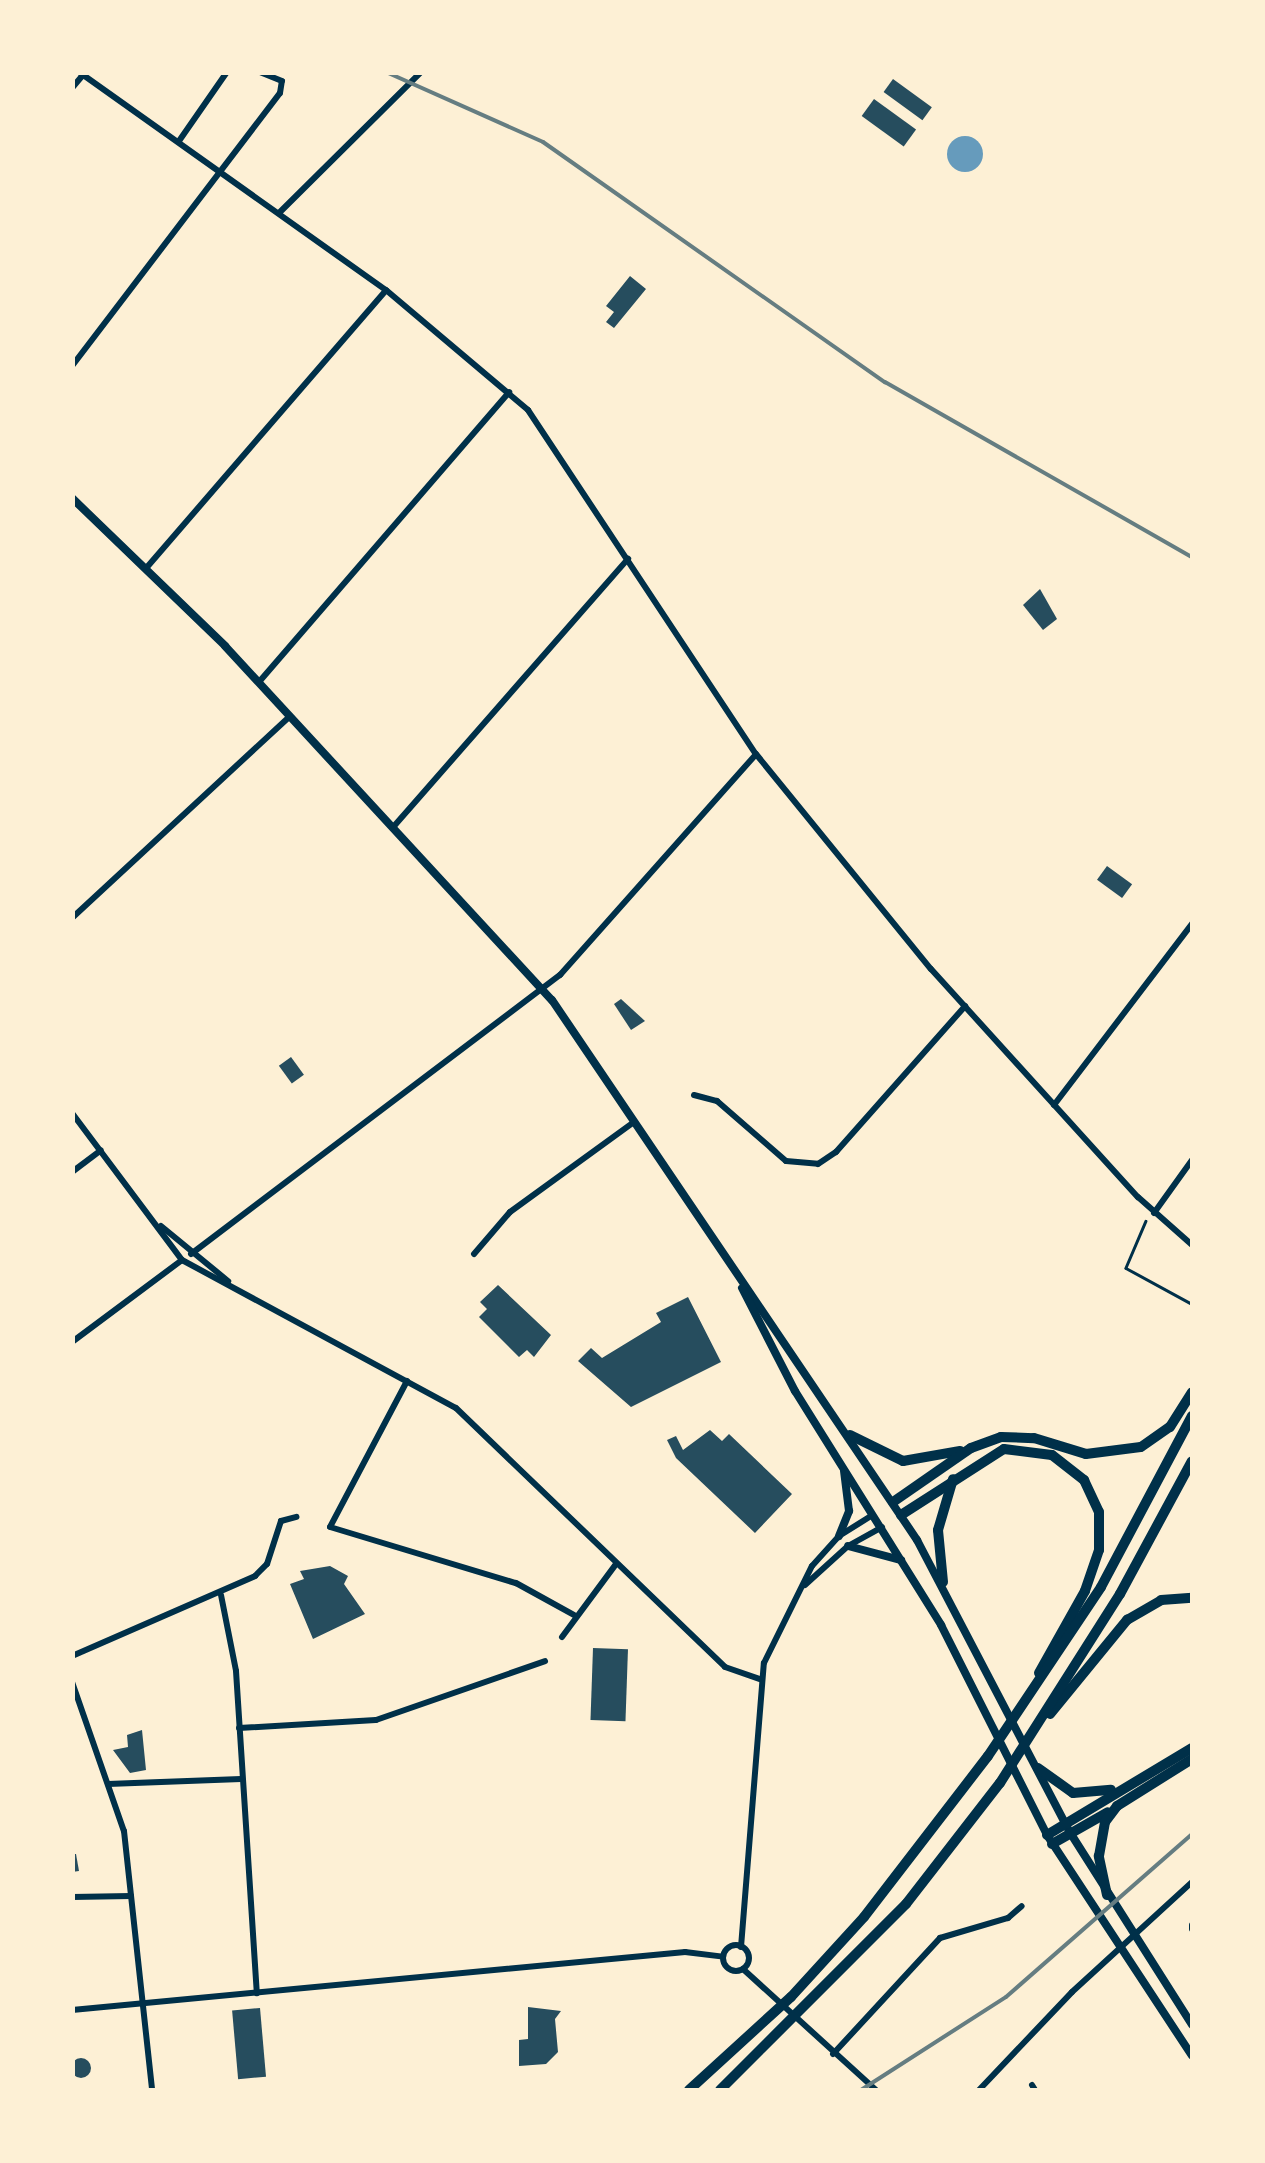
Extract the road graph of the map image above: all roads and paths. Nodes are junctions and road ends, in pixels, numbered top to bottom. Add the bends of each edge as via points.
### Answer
1 (227, 72) edge
2 (260, 72) edge
3 (421, 72) edge
4 (81, 74) edge
5 (72, 88) edge
6 (179, 142) junction
7 (222, 172) junction
8 (280, 212) junction
9 (386, 290) junction
10 (72, 366) edge
11 (509, 392) junction
12 (72, 498) edge
13 (628, 559) junction
14 (148, 566) junction
15 (259, 682) junction
16 (291, 716) junction
17 (756, 754) junction
18 (395, 824) junction
19 (72, 918) edge
20 (1192, 924) edge
21 (544, 989) junction
22 (964, 1006) junction
23 (694, 1095) dead end
24 (1054, 1104) junction
25 (72, 1113) edge
26 (634, 1122) junction
27 (101, 1150) junction
28 (1192, 1160) edge
29 (72, 1172) edge
30 (1154, 1212) junction
31 (159, 1224) junction
32 (1141, 1226) dead end
33 (1192, 1245) edge
34 (191, 1254) junction
35 (474, 1254) dead end
36 (182, 1260) junction
37 (736, 1275) junction
38 (233, 1285) junction
39 (1192, 1304) edge
40 (72, 1342) edge
41 (408, 1380) junction
42 (1192, 1392) edge
43 (1192, 1416) edge
44 (850, 1436) junction
45 (970, 1448) junction
46 (1192, 1461) edge
47 (844, 1467) junction
48 (953, 1478) junction
49 (893, 1502) junction
50 (874, 1514) junction
51 (902, 1515) junction
52 (296, 1517) dead end
53 (882, 1527) junction
54 (839, 1536) junction
55 (848, 1546) junction
56 (904, 1562) junction
57 (616, 1564) junction
58 (943, 1582) junction
59 (801, 1590) junction
60 (221, 1596) junction
61 (1192, 1598) edge
62 (574, 1615) junction
63 (562, 1637) dead end
64 (72, 1656) edge
65 (544, 1661) dead end
66 (760, 1679) junction
67 (72, 1682) edge
68 (1029, 1697) junction
69 (76, 1705) edge
70 (1042, 1722) junction
71 (240, 1728) junction
72 (1192, 1748) edge
73 (1192, 1759) edge
74 (1038, 1768) junction
75 (242, 1779) junction
76 (108, 1784) junction
77 (1126, 1786) junction
78 (1118, 1806) junction
79 (1069, 1829) junction
80 (1050, 1839) junction
81 (1192, 1882) edge
82 (1107, 1895) junction
83 (130, 1896) junction
84 (72, 1897) edge
85 (1022, 1906) dead end
86 (742, 1947) junction
87 (723, 1957) junction
88 (743, 1970) junction
89 (257, 1993) junction
90 (142, 2004) junction
91 (72, 2010) edge
92 (1192, 2025) edge
93 (833, 2054) junction
94 (1192, 2056) edge
95 (152, 2090) edge
96 (689, 2090) edge
97 (720, 2090) edge
98 (876, 2090) edge
99 (979, 2090) edge

1 - 6 street
2 - 7 street via 279,78 283,87
3 - 8 street
4 - 5 street
4 - 6 street
6 - 7 street
7 - 8 street
7 - 10 street
8 - 9 street
9 - 11 street
9 - 14 street
11 - 13 street via 544,431
11 - 15 street
12 - 14 main road
13 - 17 street
13 - 18 street
14 - 15 main road
15 - 16 main road
16 - 18 main road
16 - 19 street
17 - 21 street
17 - 22 street
18 - 21 main road
20 - 24 street
21 - 26 main road
21 - 34 street
22 - 23 street via 836,1152 818,1164 786,1161 717,1101
22 - 24 street
24 - 30 street
25 - 27 street
26 - 35 street via 510,1212
26 - 37 main road
27 - 29 street
27 - 31 street
28 - 30 street
30 - 33 street
31 - 34 street
31 - 36 street
32 - 39 path via 1126,1268
34 - 38 street
36 - 38 street
36 - 40 street
37 - 44 main road
37 - 47 main road via 785,1373
38 - 41 street
41 - 57 street via 456,1408
41 - 62 street via 330,1527 516,1584
42 - 45 highway via 1170,1427 1121,1454 1086,1454 1018,1436
43 - 68 highway via 1101,1586
44 - 45 highway via 902,1462
44 - 49 main road
45 - 49 highway
46 - 70 highway
47 - 50 main road
47 - 54 main road via 849,1511
48 - 51 highway
48 - 58 highway via 938,1530
48 - 68 highway via 983,1456 1021,1447 1069,1465 1093,1494 1101,1531 1094,1568
49 - 50 main road
49 - 51 main road
50 - 53 main road
50 - 54 street
51 - 53 main road
51 - 58 main road
52 - 60 street via 282,1521 268,1564
53 - 55 street
53 - 56 main road
54 - 59 street
55 - 56 main road
55 - 59 street
56 - 80 main road
57 - 62 street
57 - 66 street via 725,1667
58 - 74 main road
59 - 66 street
60 - 64 street
60 - 71 street
61 - 70 highway via 1161,1600 1128,1620
62 - 63 street
65 - 71 street via 376,1720
66 - 86 street
67 - 69 street
68 - 96 highway via 864,1916 771,2017
69 - 76 street
70 - 97 highway via 906,1904
71 - 75 street
72 - 77 highway
73 - 78 highway
74 - 77 highway via 1084,1795
74 - 79 main road
75 - 76 street
75 - 89 street
76 - 83 street via 124,1831
77 - 79 highway
78 - 79 highway
78 - 82 highway via 1098,1842
79 - 80 highway
79 - 82 main road
80 - 94 main road
81 - 99 street via 1110,1955
82 - 92 main road
83 - 84 street
83 - 90 street
85 - 93 street via 1008,1918 940,1938
86 - 87 street via 730,1947
86 - 88 street via 749,1958
87 - 88 street via 730,1970
87 - 89 street via 685,1952
88 - 93 street
89 - 90 street
90 - 91 street
90 - 95 street
93 - 98 street

